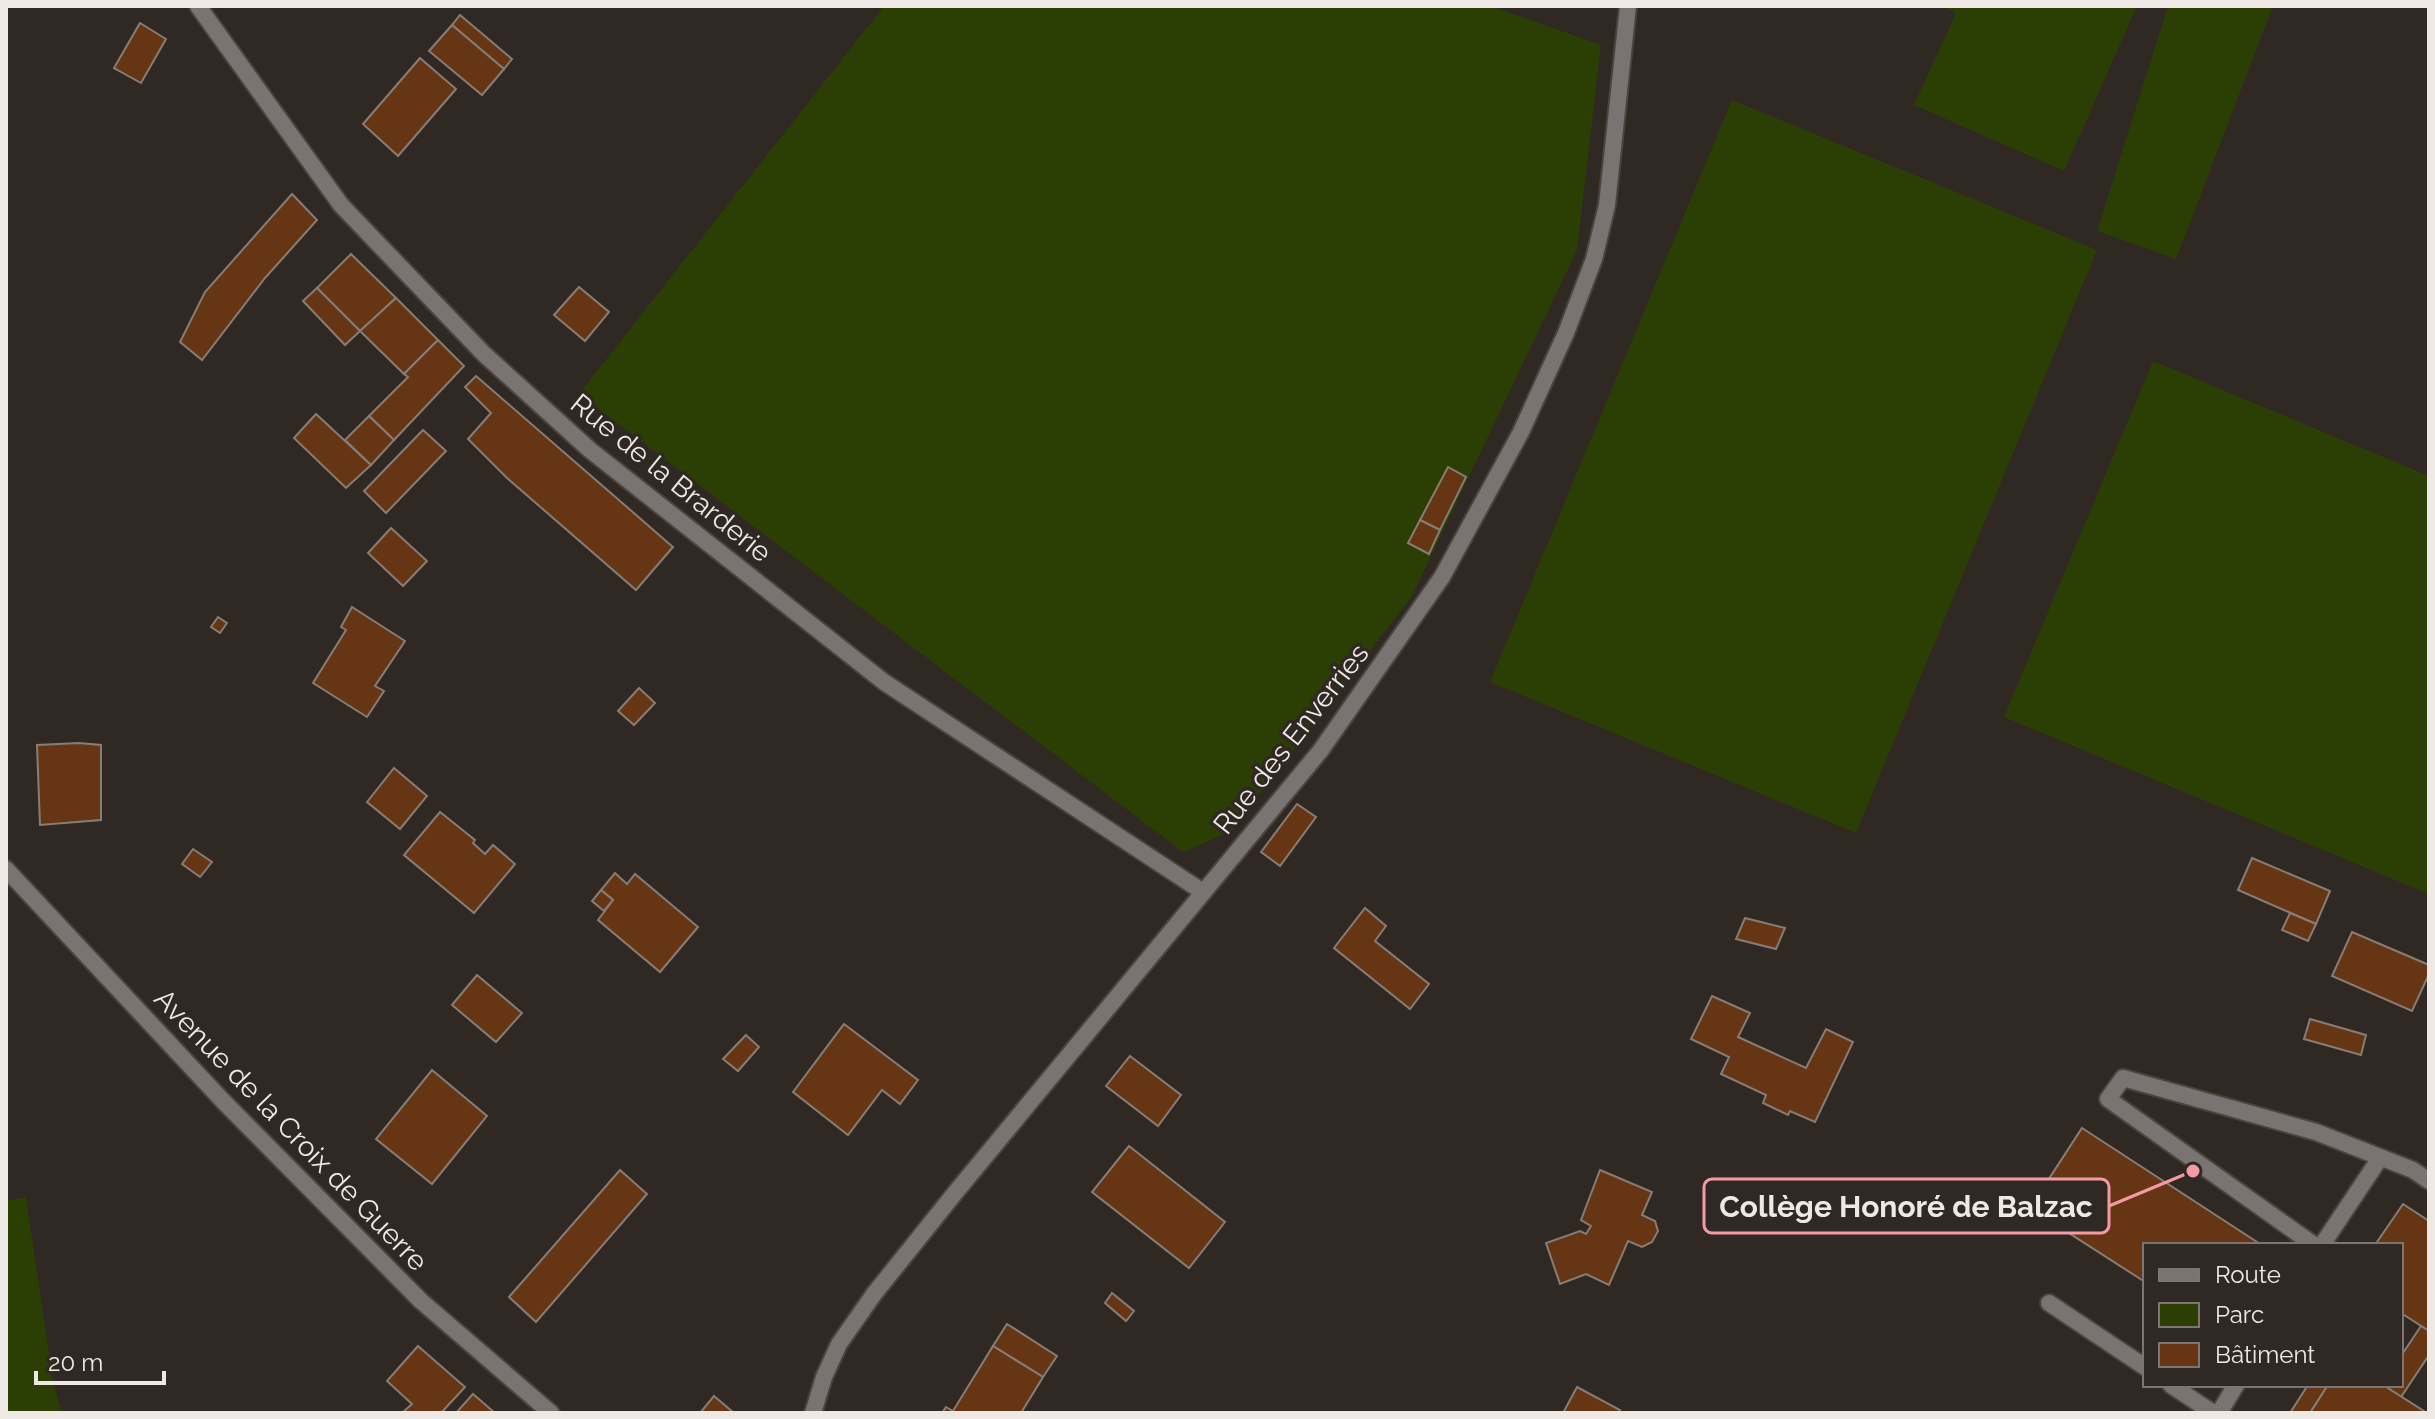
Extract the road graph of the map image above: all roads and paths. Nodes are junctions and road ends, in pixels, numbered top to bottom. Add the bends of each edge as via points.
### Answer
1 (198, 6) edge
2 (1628, 6) edge
3 (6, 869) edge
4 (1203, 892) junction
5 (2380, 1158) junction
6 (2429, 1181) edge
7 (2311, 1243) edge
8 (2323, 1243) edge
9 (2049, 1303) dead end
10 (2143, 1366) edge
11 (2174, 1387) edge
12 (2235, 1387) edge
13 (551, 1413) edge
14 (813, 1413) edge
15 (2213, 1413) edge
16 (2219, 1413) edge

1 - 4 street, Rue de la Brarderie via 363,231 484,354 590,450 884,682
2 - 4 street, Rue des Enverries via 1607,205 1594,259 1521,432 1442,577 1393,650 1321,750
3 - 13 street, Avenue de la Croix de Guerre via 223,1101 421,1301
4 - 14 street, Rue des Enverries via 874,1294 839,1344
5 - 6 street
5 - 7 street via 2316,1132 2123,1078 2108,1099
5 - 8 street
9 - 10 street
11 - 15 street
12 - 16 street

